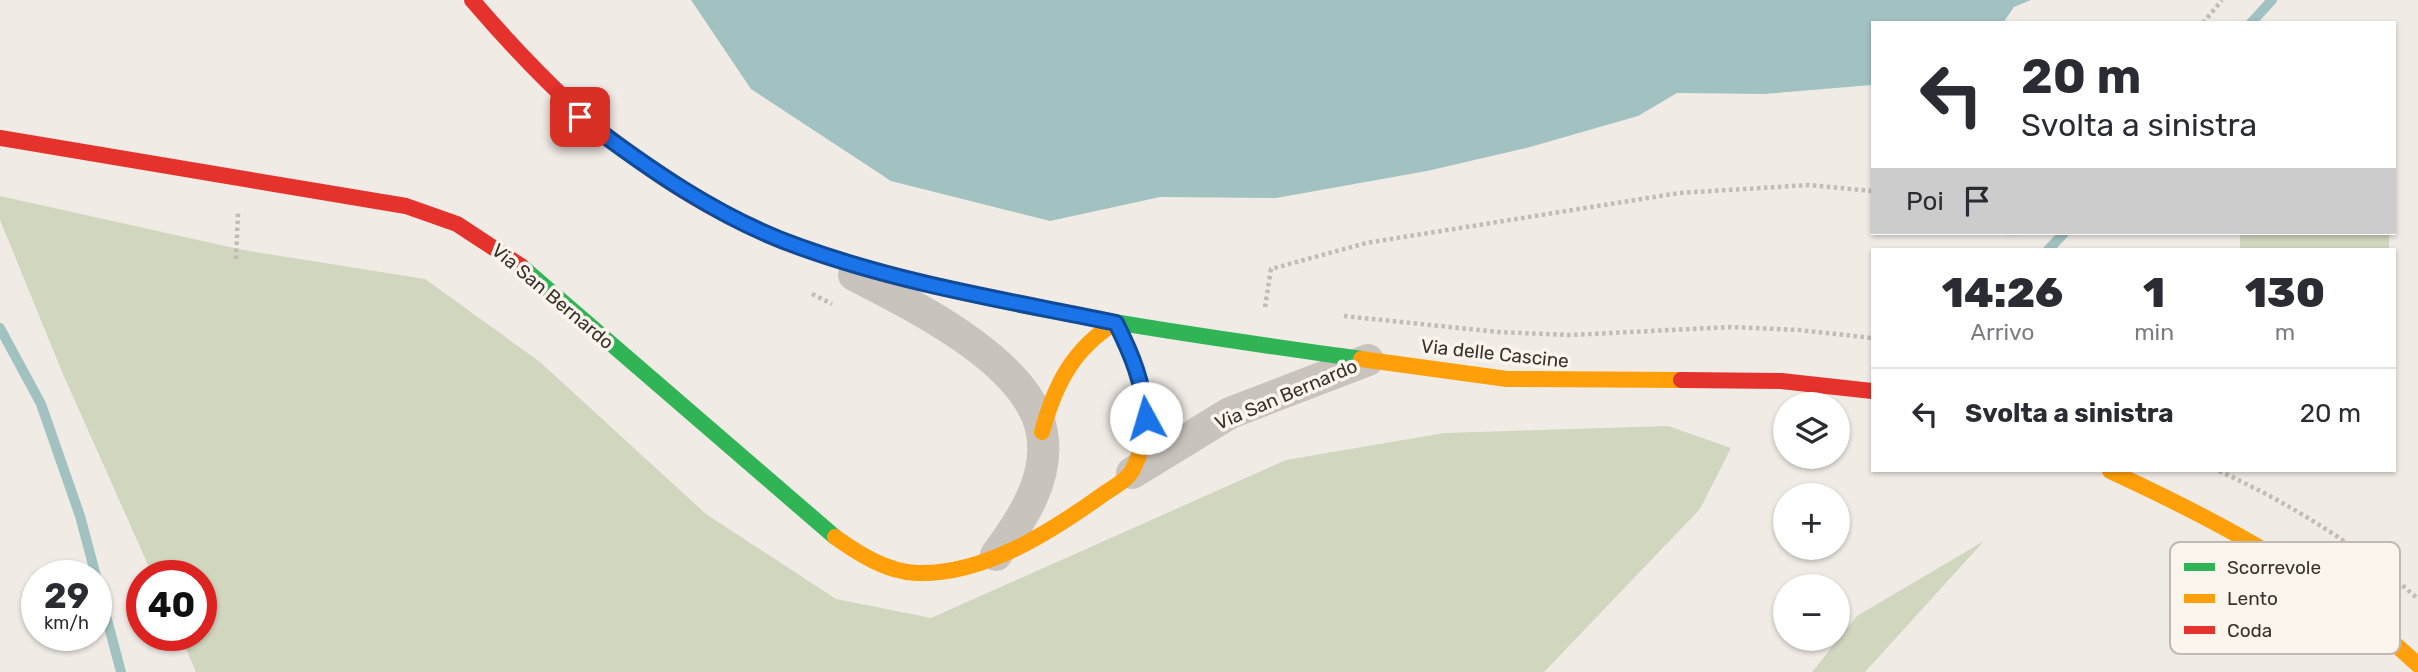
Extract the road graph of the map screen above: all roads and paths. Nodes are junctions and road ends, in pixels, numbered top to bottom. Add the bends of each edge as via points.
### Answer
1 (472, 0) edge
2 (2222, 0) edge
3 (2205, 21) edge
4 (0, 138) edge
5 (1871, 191) edge
6 (800, 247) junction
7 (810, 293) dead end
8 (834, 304) dead end
9 (1278, 310) dead end
10 (1332, 315) dead end
11 (1116, 323) junction
12 (1871, 338) edge
13 (1368, 360) junction
14 (1871, 391) edge
15 (1042, 432) junction
16 (2112, 472) edge
17 (2221, 472) edge
18 (1132, 473) junction
19 (2254, 542) edge
20 (2343, 542) edge
21 (996, 555) junction
22 (2400, 584) edge
23 (2418, 599) edge
24 (2400, 648) edge
25 (2418, 665) edge

1 - 6 street, Via delle Cascine via 580,117 629,155 750,227
2 - 3 path
4 - 21 street, Via San Bernardo via 406,206 457,224 511,258 855,551 881,565 917,573
5 - 9 path via 1809,185 1679,193 1366,243 1271,269 1265,309
6 - 11 street, Via delle Cascine via 917,282
6 - 15 street via 911,305 1002,365 1026,397
7 - 8 path
10 - 12 path via 1558,334 1731,327
11 - 13 street, Via delle Cascine
11 - 15 street via 1093,335 1069,362 1051,397
11 - 18 street via 1143,387 1146,418
13 - 14 street, Via delle Cascine via 1520,380 1755,378
13 - 18 street, Via San Bernardo via 1230,413
15 - 21 street via 1039,475 1026,514
16 - 19 street
17 - 20 path
18 - 21 street, Via San Bernardo via 1081,512
22 - 23 path
24 - 25 street

